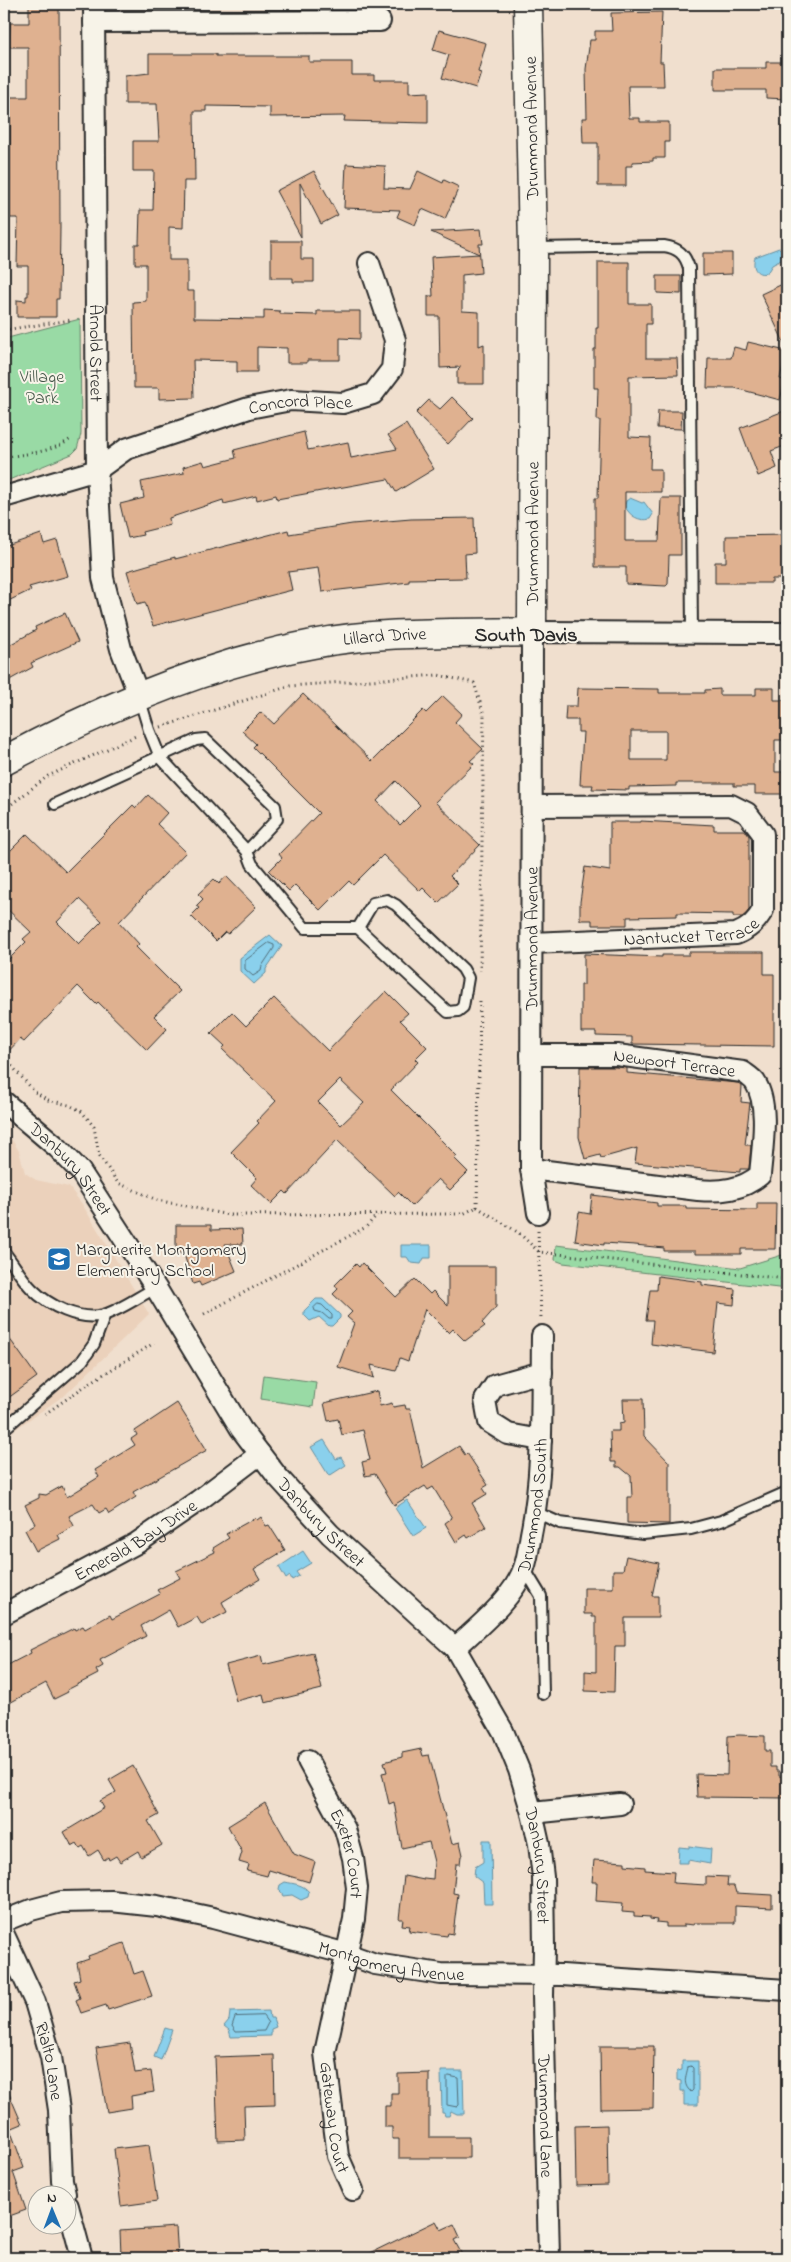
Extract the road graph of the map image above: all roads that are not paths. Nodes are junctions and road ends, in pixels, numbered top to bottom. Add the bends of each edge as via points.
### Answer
1 (528, 4) edge
2 (94, 13) edge
3 (380, 20) dead end
4 (533, 248) junction
5 (369, 263) dead end
6 (97, 470) junction
7 (4, 497) edge
8 (532, 632) junction
9 (692, 633) junction
10 (787, 633) edge
11 (139, 696) junction
12 (160, 757) junction
13 (4, 761) edge
14 (55, 804) dead end
15 (532, 806) junction
16 (247, 851) junction
17 (358, 928) junction
18 (532, 943) junction
19 (531, 1055) junction
20 (4, 1102) edge
21 (532, 1169) junction
22 (538, 1213) road end
23 (4, 1252) edge
24 (156, 1288) junction
25 (105, 1314) junction
26 (542, 1336) road end
27 (542, 1372) junction
28 (4, 1429) edge
29 (541, 1440) junction
30 (260, 1454) junction
31 (787, 1492) edge
32 (535, 1512) junction
33 (524, 1568) junction
34 (4, 1614) edge
35 (455, 1648) junction
36 (543, 1694) dead end
37 (308, 1761) dead end
38 (620, 1804) dead end
39 (532, 1812) junction
40 (4, 1921) edge
41 (4, 1935) edge
42 (347, 1954) junction
43 (543, 1975) junction
44 (787, 1990) edge
45 (63, 2184) edge
46 (353, 2190) dead end
47 (76, 2234) edge
48 (82, 2258) edge
49 (549, 2258) edge

1 - 4 street, Drummond Avenue
2 - 3 street
2 - 6 street, Arnold Street
4 - 8 street, Drummond Avenue
4 - 9 lane via 664,246 680,251 688,262
5 - 6 street, Concord Place via 394,340 392,369 373,394 343,403 291,400 249,408 126,449
6 - 7 street, Concord Place
6 - 11 street, Arnold Street via 103,578 121,649
8 - 9 street, Lillard Drive
8 - 11 street, Lillard Drive via 410,634 315,643 253,657
8 - 15 street, Drummond Avenue
9 - 10 street, Lillard Drive
11 - 12 lane
11 - 13 street, Lillard Drive via 72,725
12 - 14 lane
12 - 16 lane
12 - 16 lane via 205,739 274,806 277,819
15 - 18 street, Drummond Avenue
15 - 18 street, Nantucket Terrace via 731,805 747,813 763,834 763,910 748,929 736,934
16 - 17 lane via 252,864 305,928
17 - 17 lane via 448,1012 463,1007 468,978 463,968 396,905 387,900 373,903
18 - 19 street, Drummond Avenue
19 - 21 street, Drummond Avenue
19 - 21 street, Newport Terrace via 617,1055 743,1072 754,1080 764,1119 760,1175 739,1188 698,1190
20 - 24 street, Danbury Street via 58,1148 80,1172
21 - 22 street, Drummond Avenue
23 - 25 lane via 24,1280 60,1309 96,1316
24 - 25 lane
24 - 30 street, Danbury Street via 241,1429
25 - 28 lane via 94,1344 82,1361
26 - 27 street, Drummond South
27 - 29 street, Drummond South
27 - 29 street via 495,1384 485,1400 489,1422 508,1434
29 - 32 street, Drummond South
30 - 34 street, Emerald Bay Drive via 138,1543
30 - 35 street, Danbury Street via 289,1492 330,1534
31 - 32 lane via 721,1521 691,1529 643,1534 560,1523
32 - 33 street, Drummond South
33 - 35 street, Drummond South via 494,1611
33 - 36 lane via 541,1596
35 - 39 street, Danbury Street via 503,1731
37 - 42 street, Exeter Court via 345,1829 353,1858 357,1888
38 - 39 street
39 - 43 street, Danbury Street via 543,1877
40 - 42 street, Montgomery Avenue via 61,1902 111,1901 157,1906 214,1918
41 - 45 street, Rialto Lane via 35,2002 51,2057 59,2110
42 - 43 street, Montgomery Avenue via 375,1964 441,1974
42 - 46 street, Gateway Court via 326,2053 338,2156
43 - 44 street, Montgomery Avenue
43 - 49 street, Drummond Lane
47 - 48 street

